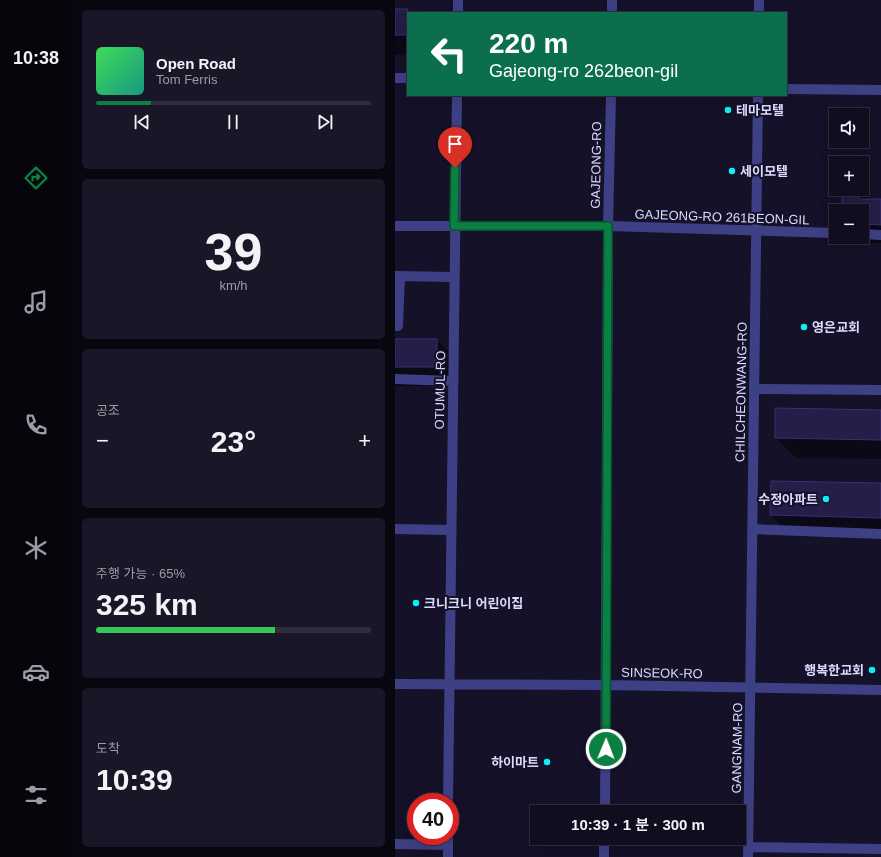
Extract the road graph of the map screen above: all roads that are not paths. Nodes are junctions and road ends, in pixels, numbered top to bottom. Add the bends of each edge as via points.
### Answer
1 (458, 0) edge
2 (612, 0) edge
3 (759, 0) edge
4 (458, 12) edge
5 (612, 12) edge
6 (759, 12) edge
7 (395, 78) edge
8 (407, 78) edge
9 (787, 89) edge
10 (881, 90) edge
11 (457, 96) edge
12 (611, 96) edge
13 (758, 96) edge
14 (395, 226) edge
15 (454, 226) junction
16 (608, 226) junction
17 (756, 230) junction
18 (829, 233) edge
19 (869, 234) edge
20 (881, 235) edge
21 (398, 276) edge
22 (454, 277) junction
23 (395, 326) edge
24 (395, 379) edge
25 (453, 381) junction
26 (754, 389) junction
27 (881, 390) edge
28 (395, 529) edge
29 (451, 530) junction
30 (752, 530) junction
31 (881, 534) edge
32 (395, 684) edge
33 (450, 685) junction
34 (607, 685) junction
35 (750, 688) junction
36 (881, 690) edge
37 (448, 793) edge
38 (605, 805) edge
39 (407, 843) edge
40 (395, 844) edge
41 (448, 845) edge
42 (604, 845) edge
43 (881, 849) edge
44 (748, 852) edge
45 (447, 857) edge
46 (604, 857) edge

1 - 4 street
2 - 5 street
3 - 6 street
7 - 8 street
9 - 10 street
11 - 15 street, OTUMUL-RO
12 - 16 street, GAJEONG-RO
13 - 17 street, CHILCHEONWANG-RO
14 - 15 street, GAJEONG-RO 261BEON-GIL
15 - 16 street, GAJEONG-RO 261BEON-GIL
15 - 22 street, OTUMUL-RO
16 - 17 street, GAJEONG-RO 261BEON-GIL
16 - 34 street, GAJEONG-RO
17 - 18 street, GAJEONG-RO 261BEON-GIL
17 - 26 street, CHILCHEONWANG-RO
19 - 20 street
21 - 22 street
21 - 23 street via 398,326
22 - 25 street, OTUMUL-RO
24 - 25 street
25 - 29 street, OTUMUL-RO
26 - 27 street
26 - 30 street, CHILCHEONWANG-RO
28 - 29 street
29 - 33 street, OTUMUL-RO
30 - 31 street
30 - 35 street, CHILCHEONWANG-RO
32 - 33 street, SINSEOK-RO
33 - 34 street, SINSEOK-RO
33 - 37 street, OTUMUL-RO
34 - 35 street, SINSEOK-RO
34 - 38 street, GAJEONG-RO
35 - 36 street, SINSEOK-RO
35 - 44 street, GANGNAM-RO
39 - 40 street
41 - 45 street
42 - 46 street
43 - 44 street

